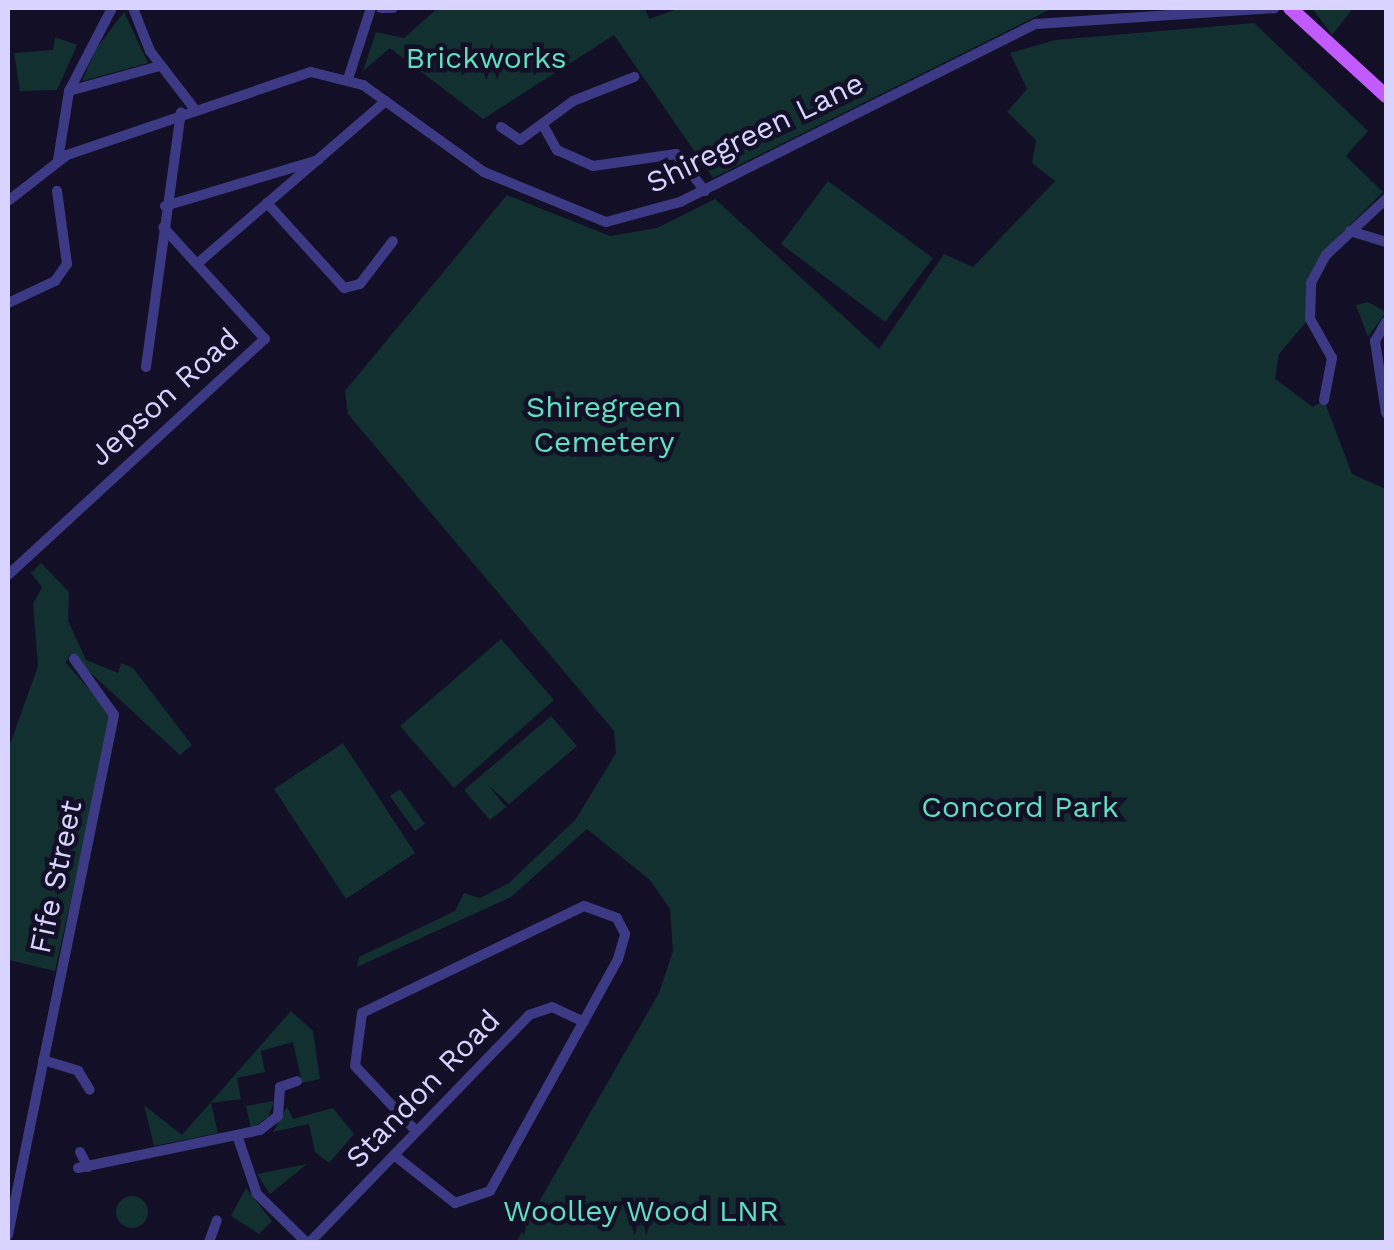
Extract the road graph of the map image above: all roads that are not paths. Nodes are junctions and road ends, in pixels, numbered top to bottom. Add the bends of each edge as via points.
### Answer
1 (112, 8) edge
2 (133, 8) edge
3 (371, 8) edge
4 (381, 8) edge
5 (393, 8) edge
6 (1274, 8) edge
7 (1290, 8) edge
8 (160, 66) junction
9 (634, 77) dead end
10 (348, 79) junction
11 (69, 90) junction
12 (1386, 96) edge
13 (386, 101) junction
14 (194, 107) junction
15 (181, 112) junction
16 (543, 124) junction
17 (501, 127) dead end
18 (58, 160) junction
19 (318, 160) junction
20 (705, 190) junction
21 (57, 192) dead end
22 (1386, 198) edge
23 (8, 201) edge
24 (267, 203) junction
25 (165, 206) junction
26 (163, 227) junction
27 (1350, 232) junction
28 (393, 241) dead end
29 (1386, 242) edge
30 (198, 263) junction
31 (8, 303) edge
32 (1383, 323) edge
33 (146, 367) dead end
34 (1324, 400) dead end
35 (1386, 413) edge
36 (8, 575) edge
37 (74, 660) dead end
38 (584, 1022) junction
39 (44, 1060) junction
40 (297, 1081) dead end
41 (90, 1090) dead end
42 (416, 1131) junction
43 (238, 1138) junction
44 (80, 1152) dead end
45 (394, 1154) junction
46 (216, 1220) dead end
47 (8, 1235) edge
48 (209, 1242) edge
49 (308, 1242) edge

1 - 11 street
2 - 8 street
3 - 10 street
4 - 5 street
6 - 20 street, Shiregreen Lane via 1036,24
7 - 12 main road
8 - 11 street
8 - 14 street
9 - 16 street
10 - 13 street, Shiregreen Lane
10 - 14 street, Shiregreen Lane via 296,72
11 - 18 street
13 - 19 street
13 - 20 street, Shiregreen Lane via 462,159 594,222
14 - 15 street, Shiregreen Lane
15 - 18 street, Shiregreen Lane
15 - 25 street
16 - 17 street via 520,140
16 - 20 street via 557,150 593,166 676,154
18 - 23 street, Shiregreen Lane
19 - 24 street
19 - 25 street
21 - 31 street via 70,254 55,281
22 - 27 street
24 - 28 street via 344,288 360,284
24 - 30 street
25 - 26 street
26 - 30 street, Jepson Road
26 - 33 street
27 - 29 street
27 - 34 street via 1326,255 1308,294 1314,330 1332,358
30 - 36 street, Jepson Road via 264,342
32 - 35 street
37 - 39 street, Fife Street via 114,715
38 - 42 street, Standon Road via 538,1009
38 - 42 street via 624,942 617,918 594,905 370,1005 353,1034 355,1066
38 - 45 street via 484,1197 445,1199
39 - 41 street via 78,1071
39 - 47 street, Fife Street
40 - 43 street via 280,1087 272,1123
42 - 45 street, Standon Road
43 - 44 street via 83,1167
43 - 49 street via 257,1194
45 - 49 street, Standon Road
46 - 48 street

